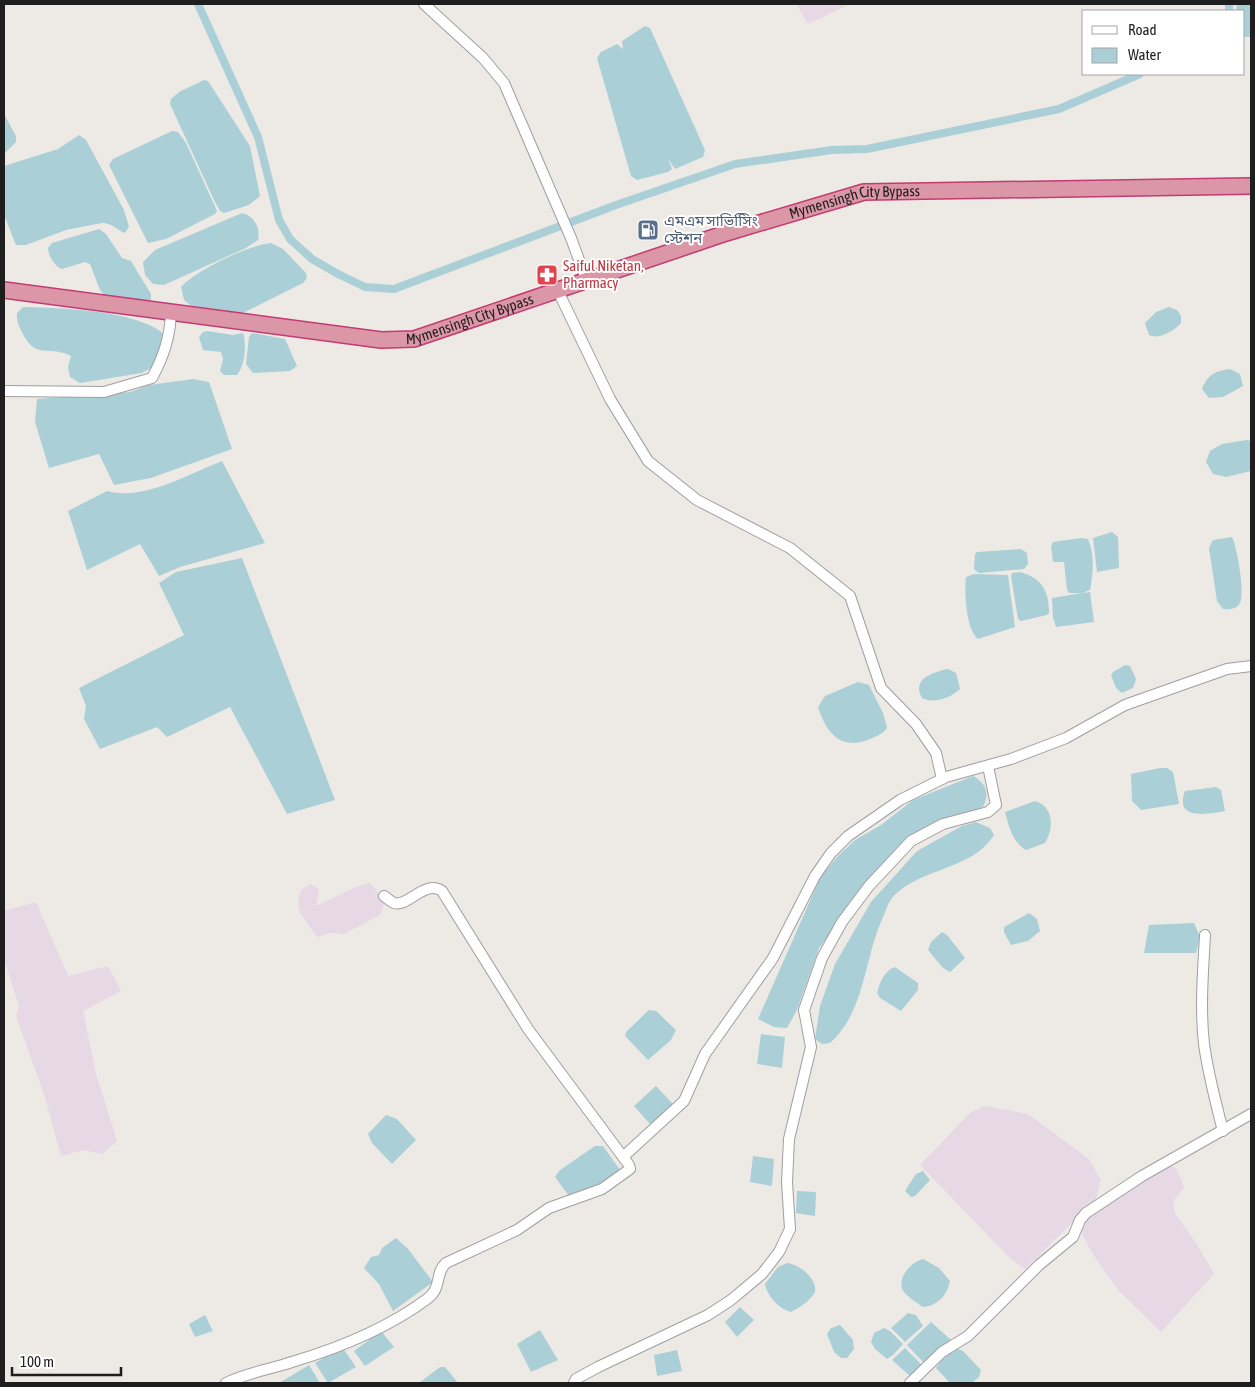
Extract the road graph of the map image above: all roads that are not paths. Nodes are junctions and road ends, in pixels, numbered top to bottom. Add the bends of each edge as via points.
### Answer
1 (424, 4) edge
2 (1251, 186) edge
3 (586, 279) junction
4 (557, 289) junction
5 (4, 290) edge
6 (171, 312) junction
7 (4, 391) edge
8 (1251, 666) edge
9 (988, 766) junction
10 (942, 779) junction
11 (384, 896) dead end
12 (1205, 936) dead end
13 (1251, 1114) edge
14 (1223, 1132) junction
15 (623, 1157) junction
16 (226, 1383) edge
17 (574, 1383) edge
18 (910, 1383) edge

1 - 3 street via 483,58 504,83
2 - 3 highway, Mymensingh City Bypass via 864,192
3 - 4 highway, Mymensingh City Bypass
4 - 6 highway, Mymensingh City Bypass via 414,339 393,341
4 - 10 street via 610,399 648,461 697,500 790,548 850,596 881,688 916,724 936,753
5 - 6 highway, Mymensingh City Bypass
6 - 7 street via 169,341 152,378 104,392
8 - 9 street via 1227,669 1125,705 1066,738
9 - 10 street
9 - 17 street via 996,805 988,812 944,824 911,842 869,886 842,922 822,958 804,1010 811,1047 789,1139 790,1229 779,1252 762,1274 708,1315 598,1367
10 - 15 street via 900,800 848,836 831,853 815,876 773,958 705,1054 684,1101
11 - 15 street via 399,903 424,890 434,888 442,891 528,1029
12 - 14 street via 1201,991 1204,1043
13 - 14 street
14 - 18 street via 1142,1176 1086,1213 1073,1237 968,1336 937,1357
15 - 16 street via 630,1169 602,1189 549,1208 517,1230 446,1263 440,1272 439,1285 428,1298 386,1324 331,1350

